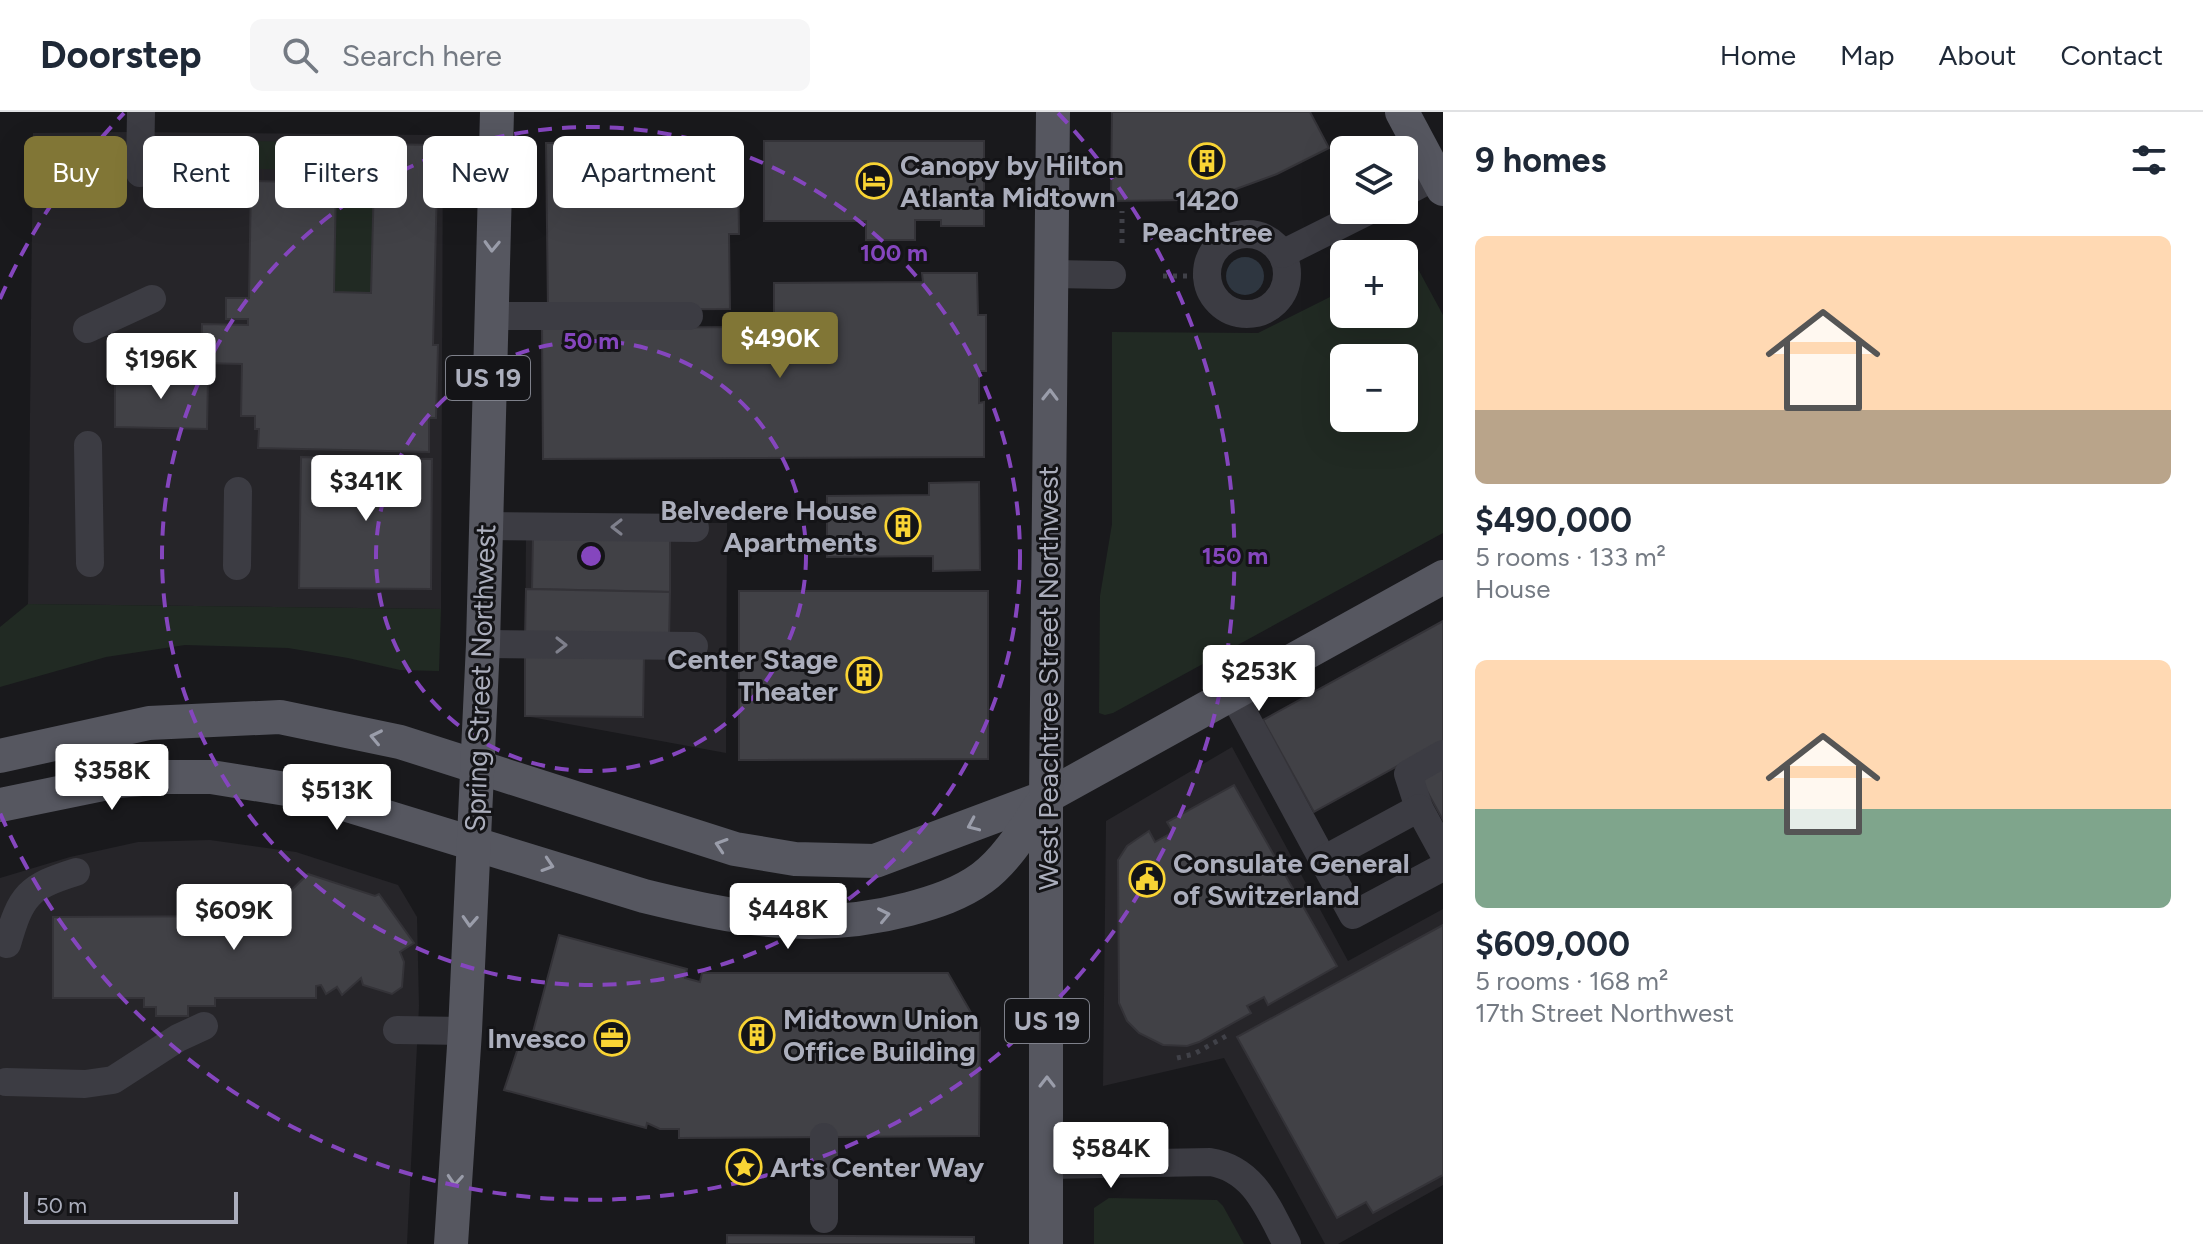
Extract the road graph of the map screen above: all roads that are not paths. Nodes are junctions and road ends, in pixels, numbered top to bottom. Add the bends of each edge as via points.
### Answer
1 (141, 112) edge
2 (497, 112) edge
3 (1053, 112) edge
4 (1402, 112) edge
5 (140, 173) dead end
6 (1440, 183) edge
7 (1418, 189) edge
8 (1342, 224) edge
9 (1282, 254) junction
10 (1052, 274) junction
11 (1112, 275) dead end
12 (152, 299) dead end
13 (490, 316) junction
14 (689, 316) dead end
15 (87, 329) dead end
16 (88, 445) dead end
17 (238, 491) dead end
18 (486, 526) junction
19 (695, 528) dead end
20 (90, 563) dead end
21 (237, 566) dead end
22 (1443, 577) edge
23 (483, 644) junction
24 (694, 646) dead end
25 (1233, 694) junction
26 (1443, 754) edge
27 (0, 756) edge
28 (477, 767) junction
29 (1046, 797) junction
30 (4, 804) edge
31 (1419, 808) junction
32 (473, 843) junction
33 (1443, 852) edge
34 (1323, 860) junction
35 (1443, 867) edge
36 (76, 872) dead end
37 (7, 944) dead end
38 (204, 1026) dead end
39 (397, 1030) dead end
40 (465, 1031) junction
41 (6, 1082) dead end
42 (824, 1137) dead end
43 (1047, 1165) junction
44 (824, 1219) dead end
45 (451, 1244) edge
46 (1046, 1244) edge
47 (1287, 1244) edge

1 - 5 street
2 -> 13 main road, Spring Street Northwest / US 19
3 - 10 main road, West Peachtree Street Northwest / US 19
4 - 6 main road
6 - 7 street
8 - 9 street
9 - 9 street via 1287,280 1275,303 1250,314 1224,308 1215,299 1206,276 1209,260 1225,240 1237,235 1263,237
10 - 11 street
29 -> 10 main road, West Peachtree Street Northwest / US 19
12 - 15 street
13 - 14 street
13 - 18 main road, Spring Street Northwest / US 19
16 - 20 street
17 - 21 street
19 -> 18 street
18 - 23 main road, Spring Street Northwest / US 19
22 - 25 main road
23 -> 24 street
23 - 28 main road, Spring Street Northwest / US 19
25 - 29 main road
25 - 34 street
26 - 31 street via 1408,774
28 -> 27 main road via 400,742 280,717 149,723
29 -> 28 main road via 875,861 795,859 735,849
28 - 32 main road, Spring Street Northwest / US 19
32 -> 29 main road via 690,907 750,919 825,923 887,915 964,889 1001,861
43 -> 29 main road, West Peachtree Street Northwest / US 19
30 - 32 main road via 117,781 211,777 305,792
31 - 33 street
31 - 34 street
32 -> 40 main road, Spring Street Northwest / US 19
34 - 35 street via 1353,915
36 - 37 street via 41,883 17,909
38 - 41 street via 113,1080
39 - 40 street
40 -> 45 main road, Spring Street Northwest / US 19
42 - 44 street
43 - 46 main road, West Peachtree Street Northwest / US 19
43 - 47 street via 1225,1165 1258,1189

